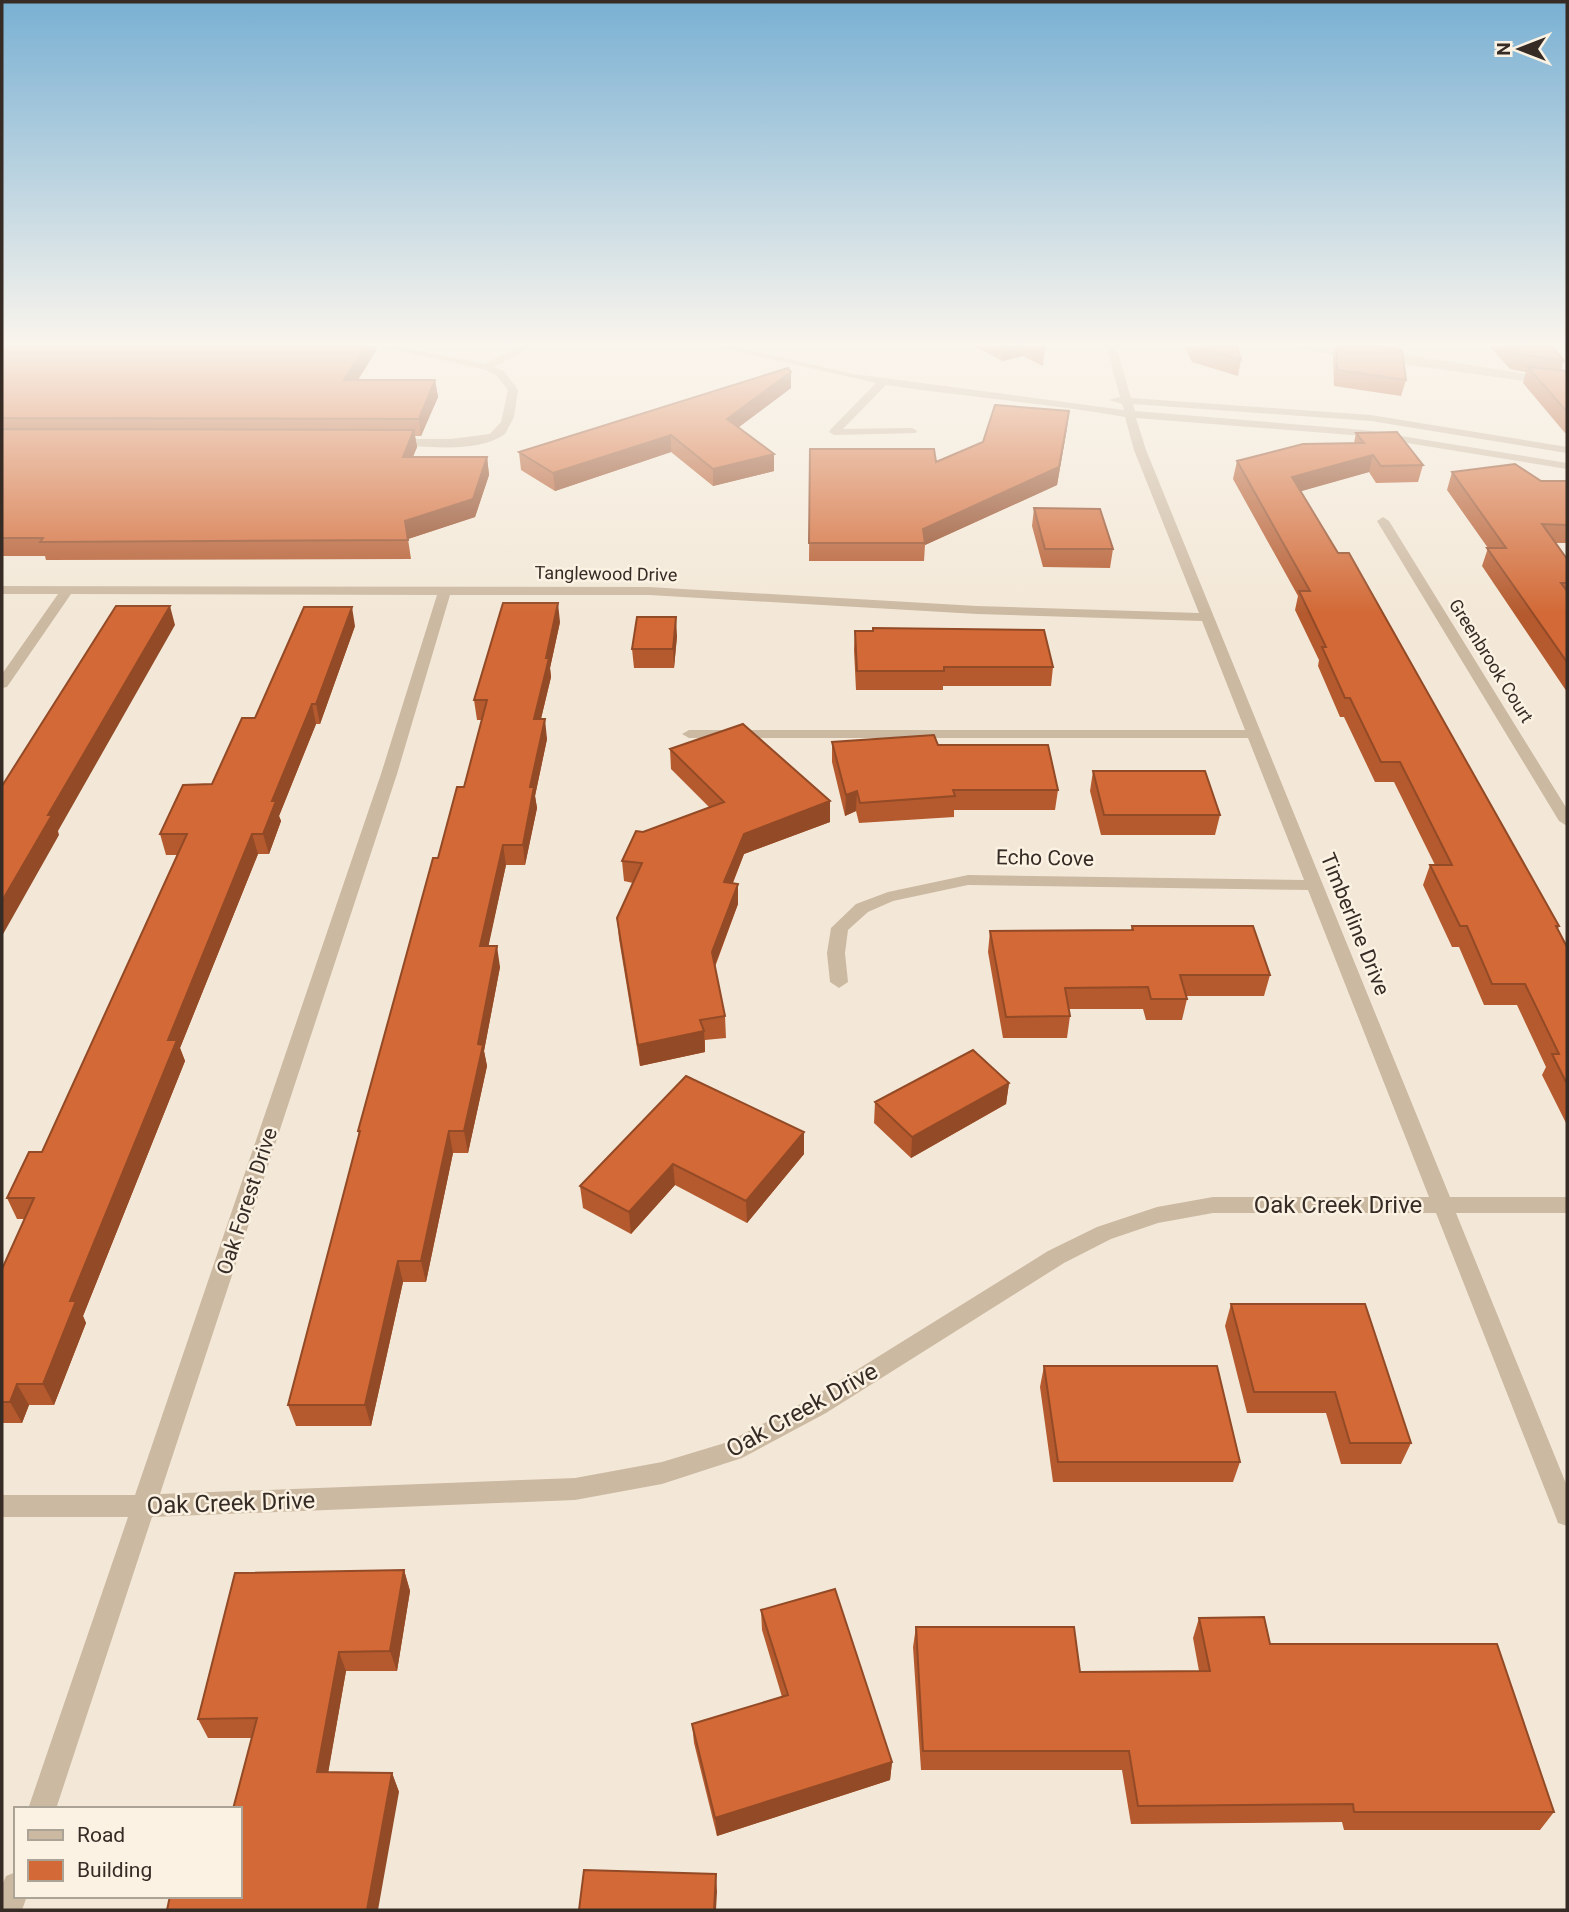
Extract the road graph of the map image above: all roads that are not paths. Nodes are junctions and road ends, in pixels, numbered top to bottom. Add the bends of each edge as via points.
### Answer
1 (497, 435) edge
2 (1135, 435) edge
3 (1378, 435) edge
4 (1477, 435) edge
5 (377, 442) edge
6 (1567, 450) edge
7 (1567, 466) edge
8 (1383, 521) dead end
9 (2, 590) edge
10 (67, 590) junction
11 (444, 591) junction
12 (1208, 617) junction
13 (2, 684) edge
14 (689, 734) dead end
15 (1255, 734) junction
16 (1567, 821) edge
17 (1315, 885) junction
18 (839, 982) dead end
19 (1441, 1205) junction
20 (1567, 1205) edge
21 (2, 1506) edge
22 (145, 1506) junction
23 (1567, 1515) edge
24 (43, 1807) edge
25 (14, 1892) edge
26 (8, 1910) edge

1 - 5 street via 460,442
2 - 12 street, Timberline Drive
3 - 7 street
4 - 6 street
8 - 16 street, Greenbrook Court
9 - 10 street, Tanglewood Drive
10 - 11 street, Tanglewood Drive
10 - 13 street
11 - 12 street, Tanglewood Drive via 649,591 977,610
11 - 22 street, Oak Forest Drive via 389,775
12 - 15 street, Timberline Drive
14 - 15 street
15 - 17 street, Timberline Drive
17 - 18 street, Echo Cove via 968,880 888,897 862,908 840,928 835,953
17 - 19 street, Timberline Drive
19 - 20 street, Oak Creek Drive
19 - 22 street, Oak Creek Drive via 1213,1205 1157,1215 1104,1233 1056,1257 818,1406 734,1451 662,1473 575,1489
19 - 23 street, Timberline Drive
21 - 22 street, Oak Creek Drive
22 - 24 street, Oak Forest Drive
25 - 26 street

